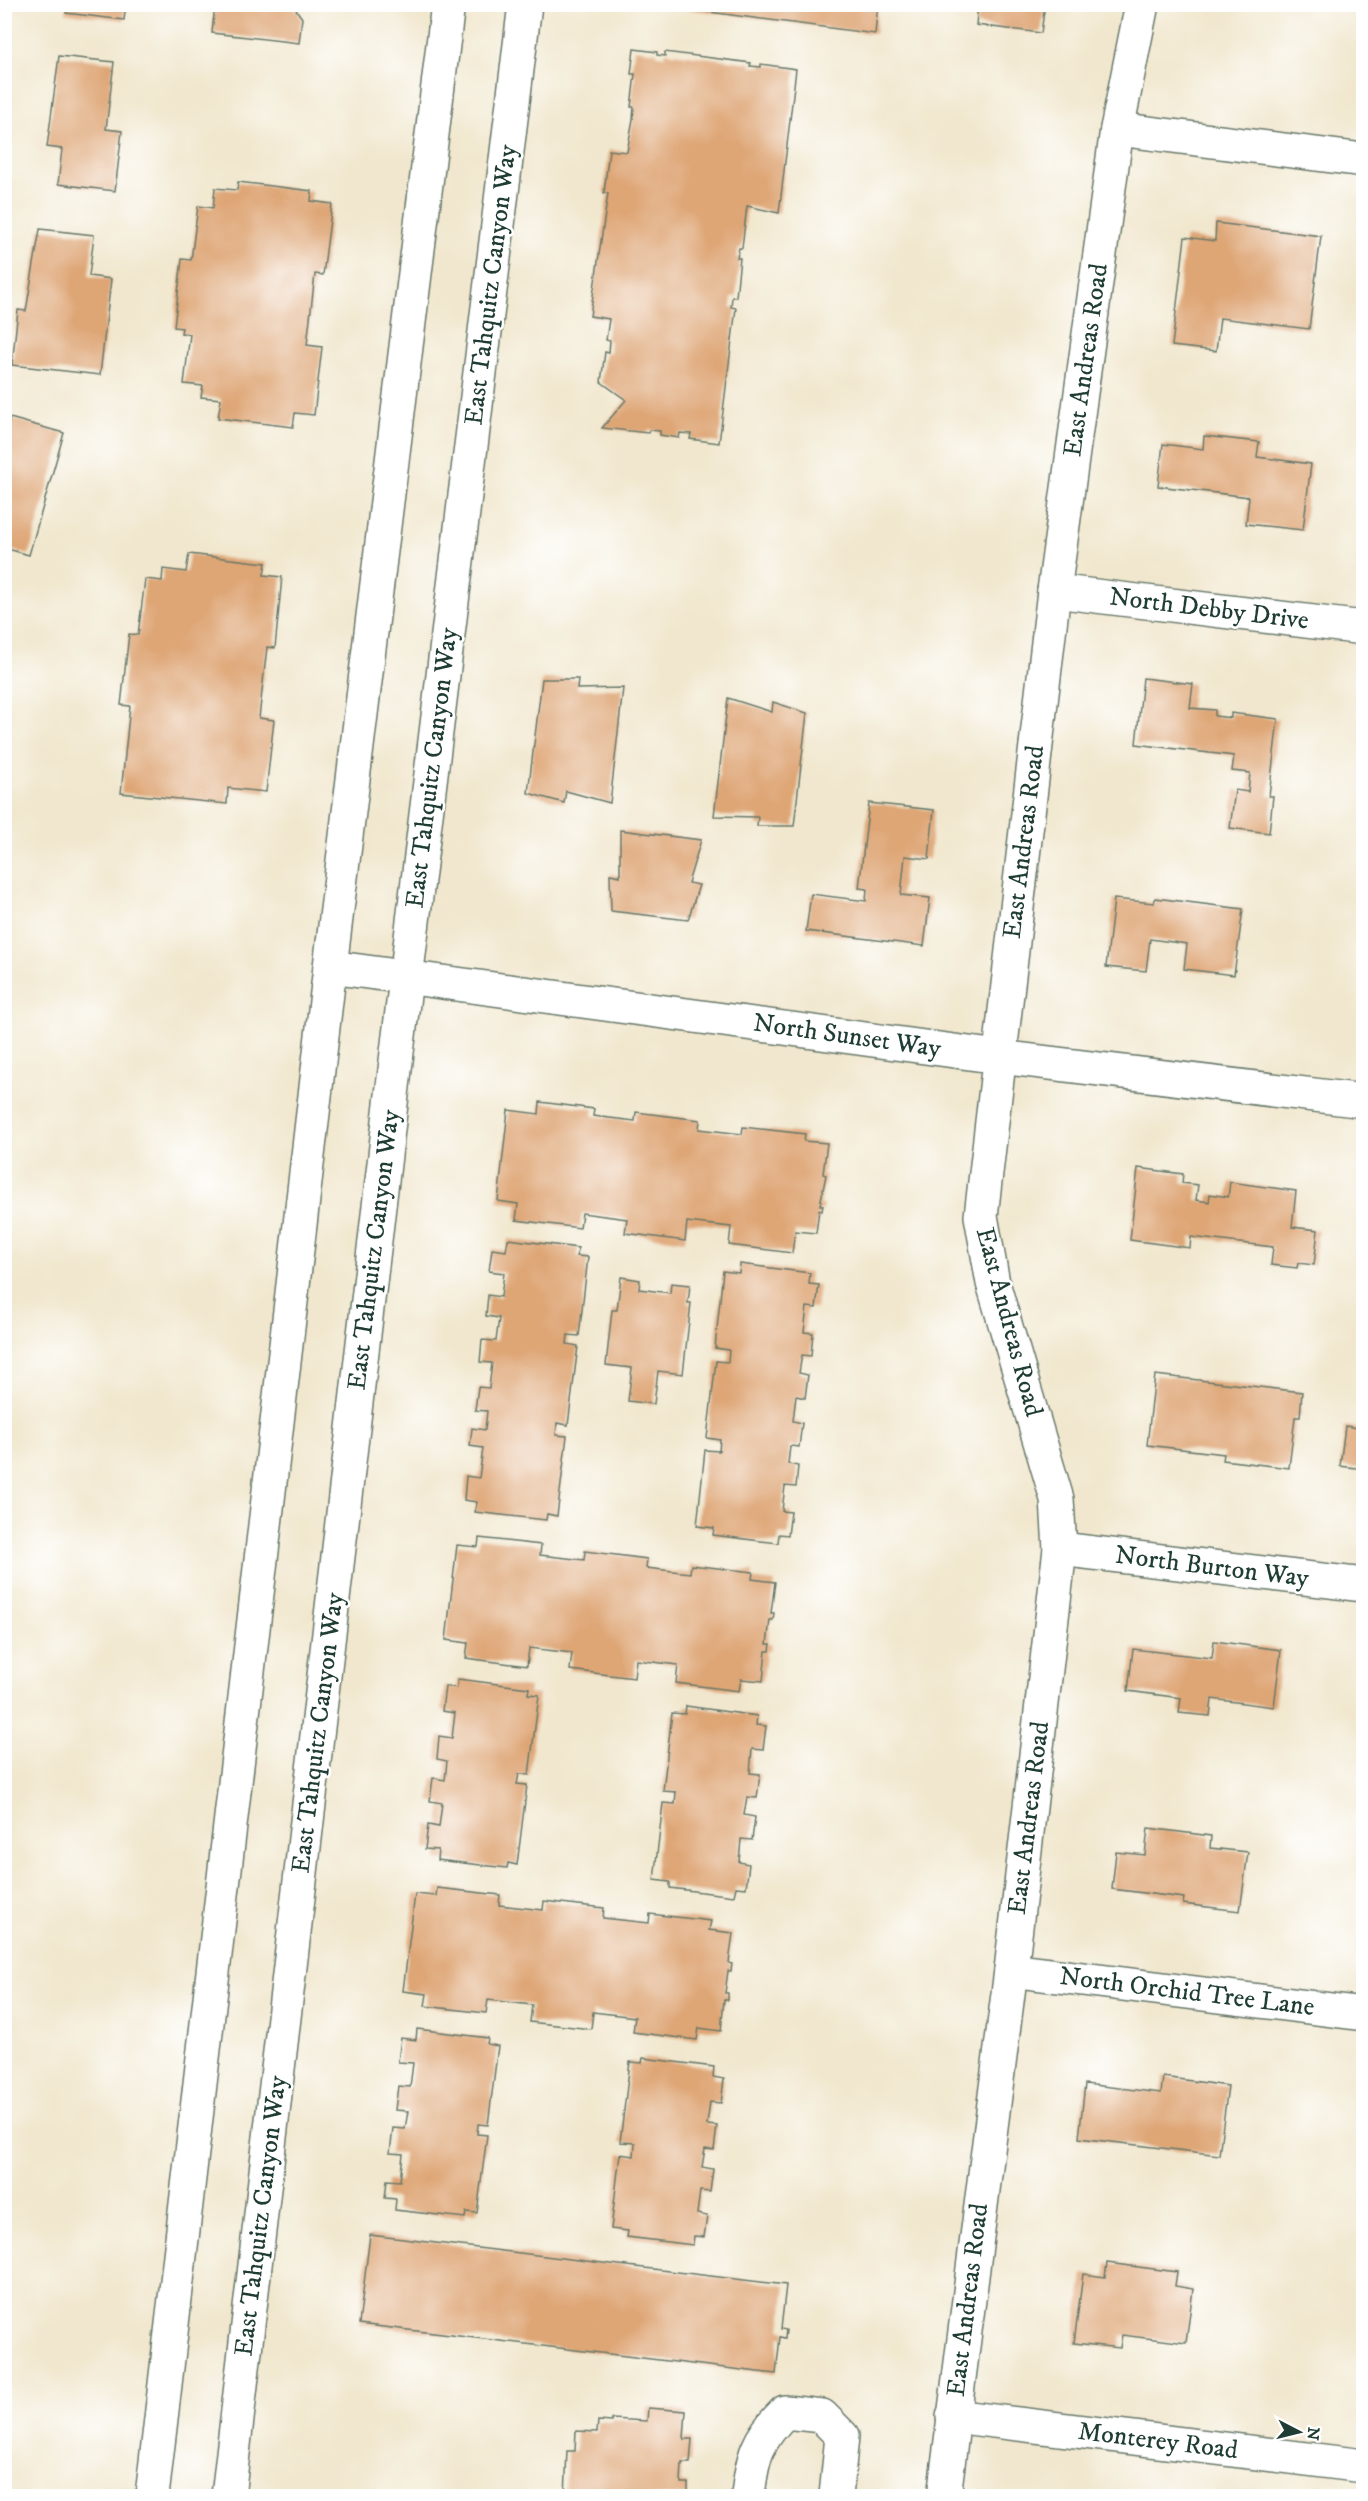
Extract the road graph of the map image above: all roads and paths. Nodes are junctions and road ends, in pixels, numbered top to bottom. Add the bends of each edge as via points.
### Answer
1 (448, 4) edge
2 (525, 4) edge
3 (1142, 4) edge
4 (1117, 129) junction
5 (1364, 159) edge
6 (1054, 591) junction
7 (1364, 628) edge
8 (330, 967) junction
9 (406, 977) junction
10 (999, 1057) junction
11 (1364, 1101) edge
12 (1060, 1549) junction
13 (1364, 1585) edge
14 (1011, 1970) junction
15 (1364, 2014) edge
16 (953, 2416) junction
17 (1364, 2466) edge
18 (152, 2496) edge
19 (228, 2496) edge
20 (748, 2496) edge
21 (836, 2496) edge
22 (944, 2496) edge

1 - 8 street
2 - 9 street, East Tahquitz Canyon Way
3 - 4 street, East Andreas Road
4 - 5 street
4 - 6 street, East Andreas Road
6 - 7 street, North Debby Drive
6 - 10 street, East Andreas Road
8 - 9 street, North Sunset Way
8 - 18 street
9 - 10 street, North Sunset Way
9 - 19 street, East Tahquitz Canyon Way
10 - 11 street, North Sunset Way
10 - 12 street, East Andreas Road via 981,1216 993,1283 1057,1499
12 - 13 street, North Burton Way
12 - 14 street, East Andreas Road
14 - 15 street, North Orchid Tree Lane
14 - 16 street, East Andreas Road
16 - 17 street, Monterey Road
16 - 22 street, East Andreas Road
20 - 21 street via 752,2462 766,2431 785,2412 822,2416 842,2436

